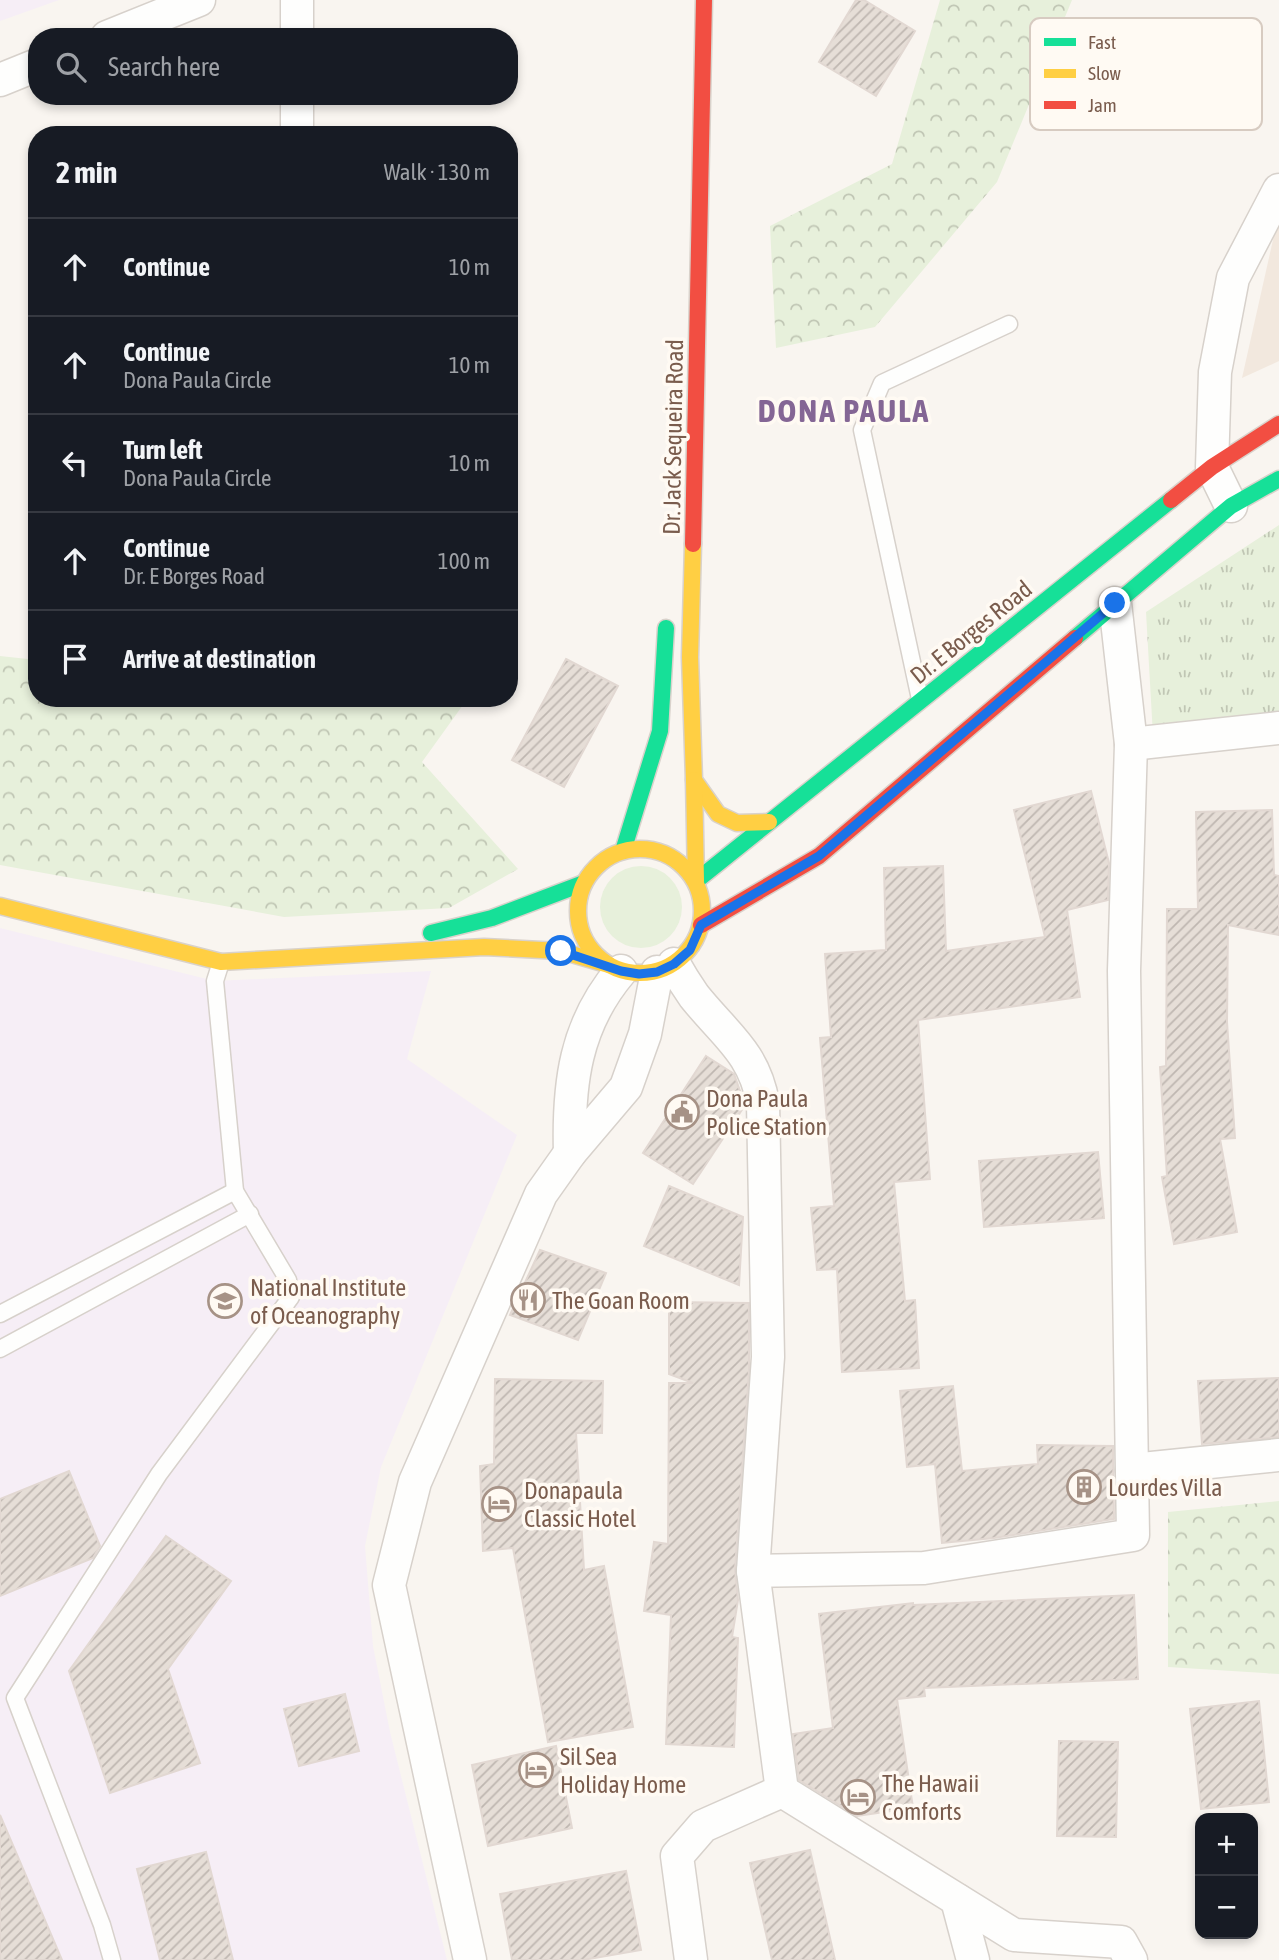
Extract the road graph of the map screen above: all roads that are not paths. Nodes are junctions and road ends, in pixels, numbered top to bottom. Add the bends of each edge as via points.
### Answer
1 (200, 0) edge
2 (297, 0) edge
3 (704, 0) edge
4 (130, 28) edge
5 (297, 28) edge
6 (28, 69) edge
7 (0, 80) edge
8 (297, 105) edge
9 (297, 126) edge
10 (1279, 190) edge
11 (1009, 324) dead end
12 (1279, 424) edge
13 (1212, 467) junction
14 (1279, 479) edge
15 (1231, 506) junction
16 (1115, 603) junction
17 (667, 618) dead end
18 (920, 702) junction
19 (1279, 728) edge
20 (1131, 744) junction
21 (694, 780) junction
22 (769, 822) junction
23 (623, 851) junction
24 (696, 881) junction
25 (584, 883) junction
26 (0, 906) edge
27 (701, 925) junction
28 (221, 962) junction
29 (615, 968) junction
30 (665, 968) junction
31 (570, 1153) junction
32 (235, 1192) junction
33 (250, 1214) junction
34 (0, 1314) edge
35 (0, 1349) edge
36 (1279, 1455) edge
37 (1132, 1470) junction
38 (753, 1571) junction
39 (782, 1791) junction
40 (957, 1900) junction
41 (112, 1960) edge
42 (470, 1960) edge
43 (691, 1960) edge
44 (973, 1960) edge
45 (1131, 1960) edge

1 - 4 street
2 - 5 street
3 - 21 main road, Dr. Jack Sequeira Road via 690,657
6 - 7 street
8 - 9 street
10 - 13 street via 1233,278 1215,372
11 - 18 lane via 882,383 862,430
12 - 13 main road, Dr. E Borges Road
13 - 15 street
13 - 18 main road, Dr. E Borges Road
14 - 15 main road
15 - 16 main road
16 - 20 street
16 - 27 main road via 819,856
17 - 23 main road via 660,731
18 - 22 main road, Dr. E Borges Road
19 - 20 street
20 - 37 street via 1124,971
21 - 22 main road via 718,814 737,823
21 - 24 main road, Dr. Jack Sequeira Road
22 - 24 main road, Dr. E Borges Road
23 - 24 main road via 657,850 686,867
23 - 25 main road via 593,869
24 - 27 main road via 702,897
25 - 28 main road via 492,918 428,934
25 - 29 main road via 578,920 584,938 594,954
26 - 28 main road
27 - 30 main road via 690,950
28 - 29 main road via 484,947 561,951
28 - 32 lane via 215,981
29 - 30 main road via 639,974
29 - 31 street via 578,1052 569,1095
30 - 31 street via 625,1087
30 - 38 street via 748,1056 764,1103 768,1357
31 - 42 street via 541,1194 415,1482 389,1585
32 - 33 lane
32 - 34 lane
33 - 35 lane
33 - 41 lane via 288,1280 291,1297 159,1474 15,1698
36 - 37 street
37 - 38 street via 1133,1535 924,1568
38 - 39 street
39 - 40 street
39 - 43 street via 703,1826 677,1856
40 - 44 street
40 - 45 street via 1014,1935 1121,1942

